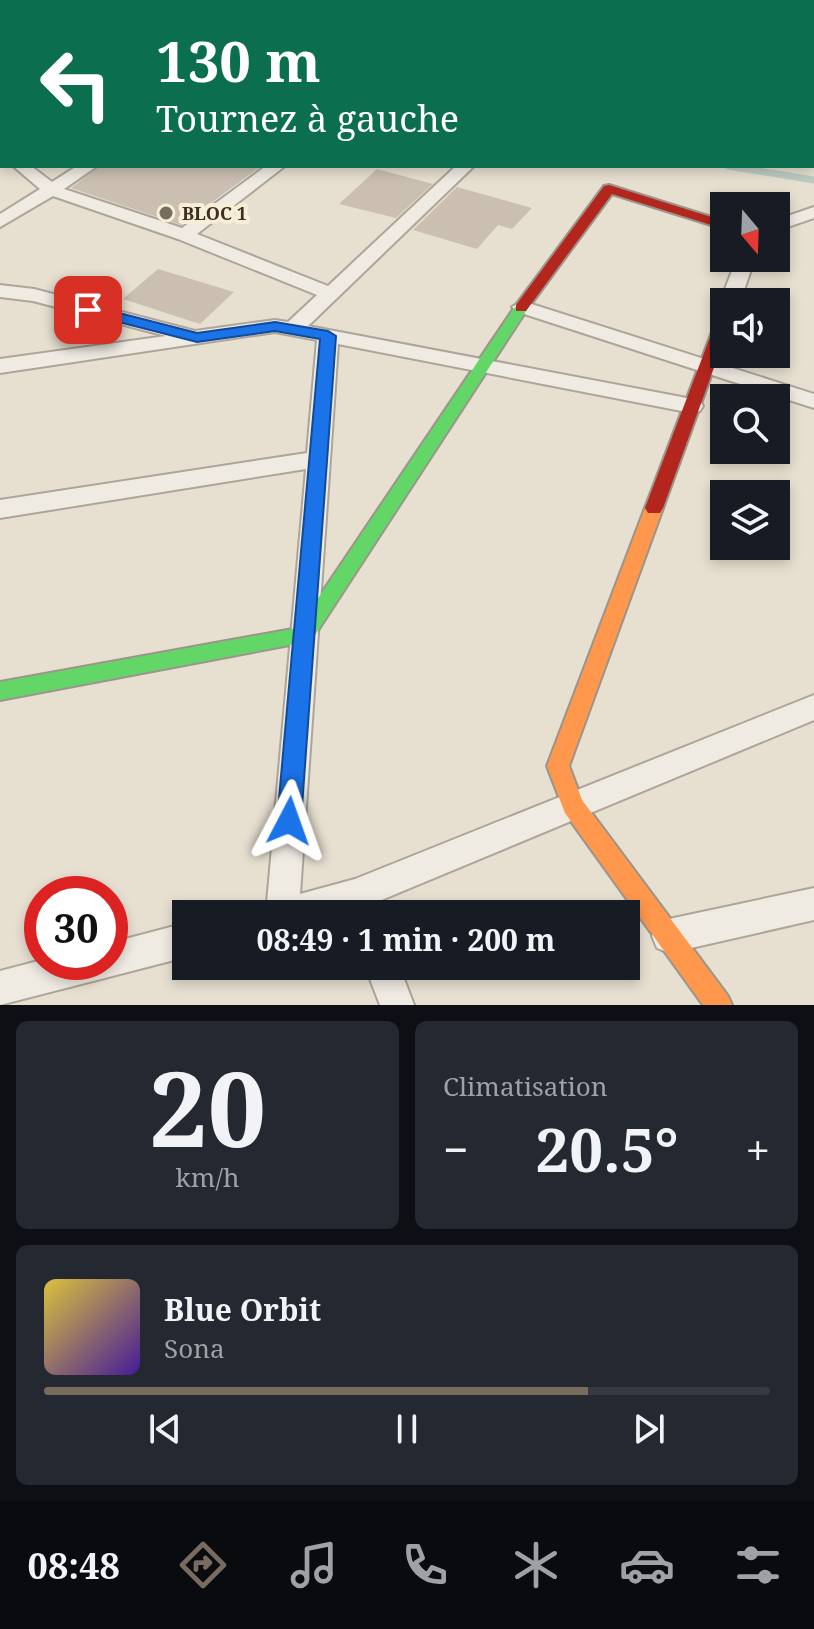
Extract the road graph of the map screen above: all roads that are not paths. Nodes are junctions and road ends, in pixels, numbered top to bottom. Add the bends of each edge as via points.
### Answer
1 (24, 168) edge
2 (86, 168) edge
3 (274, 168) edge
4 (464, 168) edge
5 (51, 190) junction
6 (814, 212) edge
7 (710, 221) edge
8 (790, 221) edge
9 (0, 222) edge
10 (184, 235) junction
11 (0, 291) edge
12 (331, 294) junction
13 (522, 307) junction
14 (293, 329) junction
15 (328, 336) junction
16 (197, 338) junction
17 (710, 356) edge
18 (483, 365) junction
19 (0, 366) edge
20 (706, 366) junction
21 (814, 401) edge
22 (692, 406) junction
23 (318, 459) junction
24 (0, 509) edge
25 (304, 635) junction
26 (0, 691) edge
27 (814, 707) edge
28 (573, 806) junction
29 (285, 900) edge
30 (370, 900) edge
31 (814, 904) edge
32 (669, 936) junction
33 (172, 944) edge
34 (128, 955) edge
35 (31, 980) edge
36 (387, 980) edge
37 (0, 988) edge
38 (397, 1005) edge
39 (719, 1005) edge

1 - 5 street
2 - 5 street
3 - 10 street
4 - 12 street
5 - 9 street
5 - 10 street
6 - 8 street
7 - 13 street via 609,189
10 - 12 street
11 - 16 street
12 - 14 street
13 - 18 street
13 - 20 street
14 - 15 street
14 - 16 street via 275,326
15 - 18 street
15 - 23 street
16 - 19 street
17 - 20 street
18 - 22 street
18 - 25 street
20 - 21 street
20 - 22 street
22 - 28 street via 558,766
23 - 24 street
23 - 25 street
25 - 26 street
25 - 29 street
27 - 28 street
28 - 30 street
28 - 32 street
31 - 32 street
32 - 39 street
33 - 34 street
35 - 37 street
36 - 38 street

